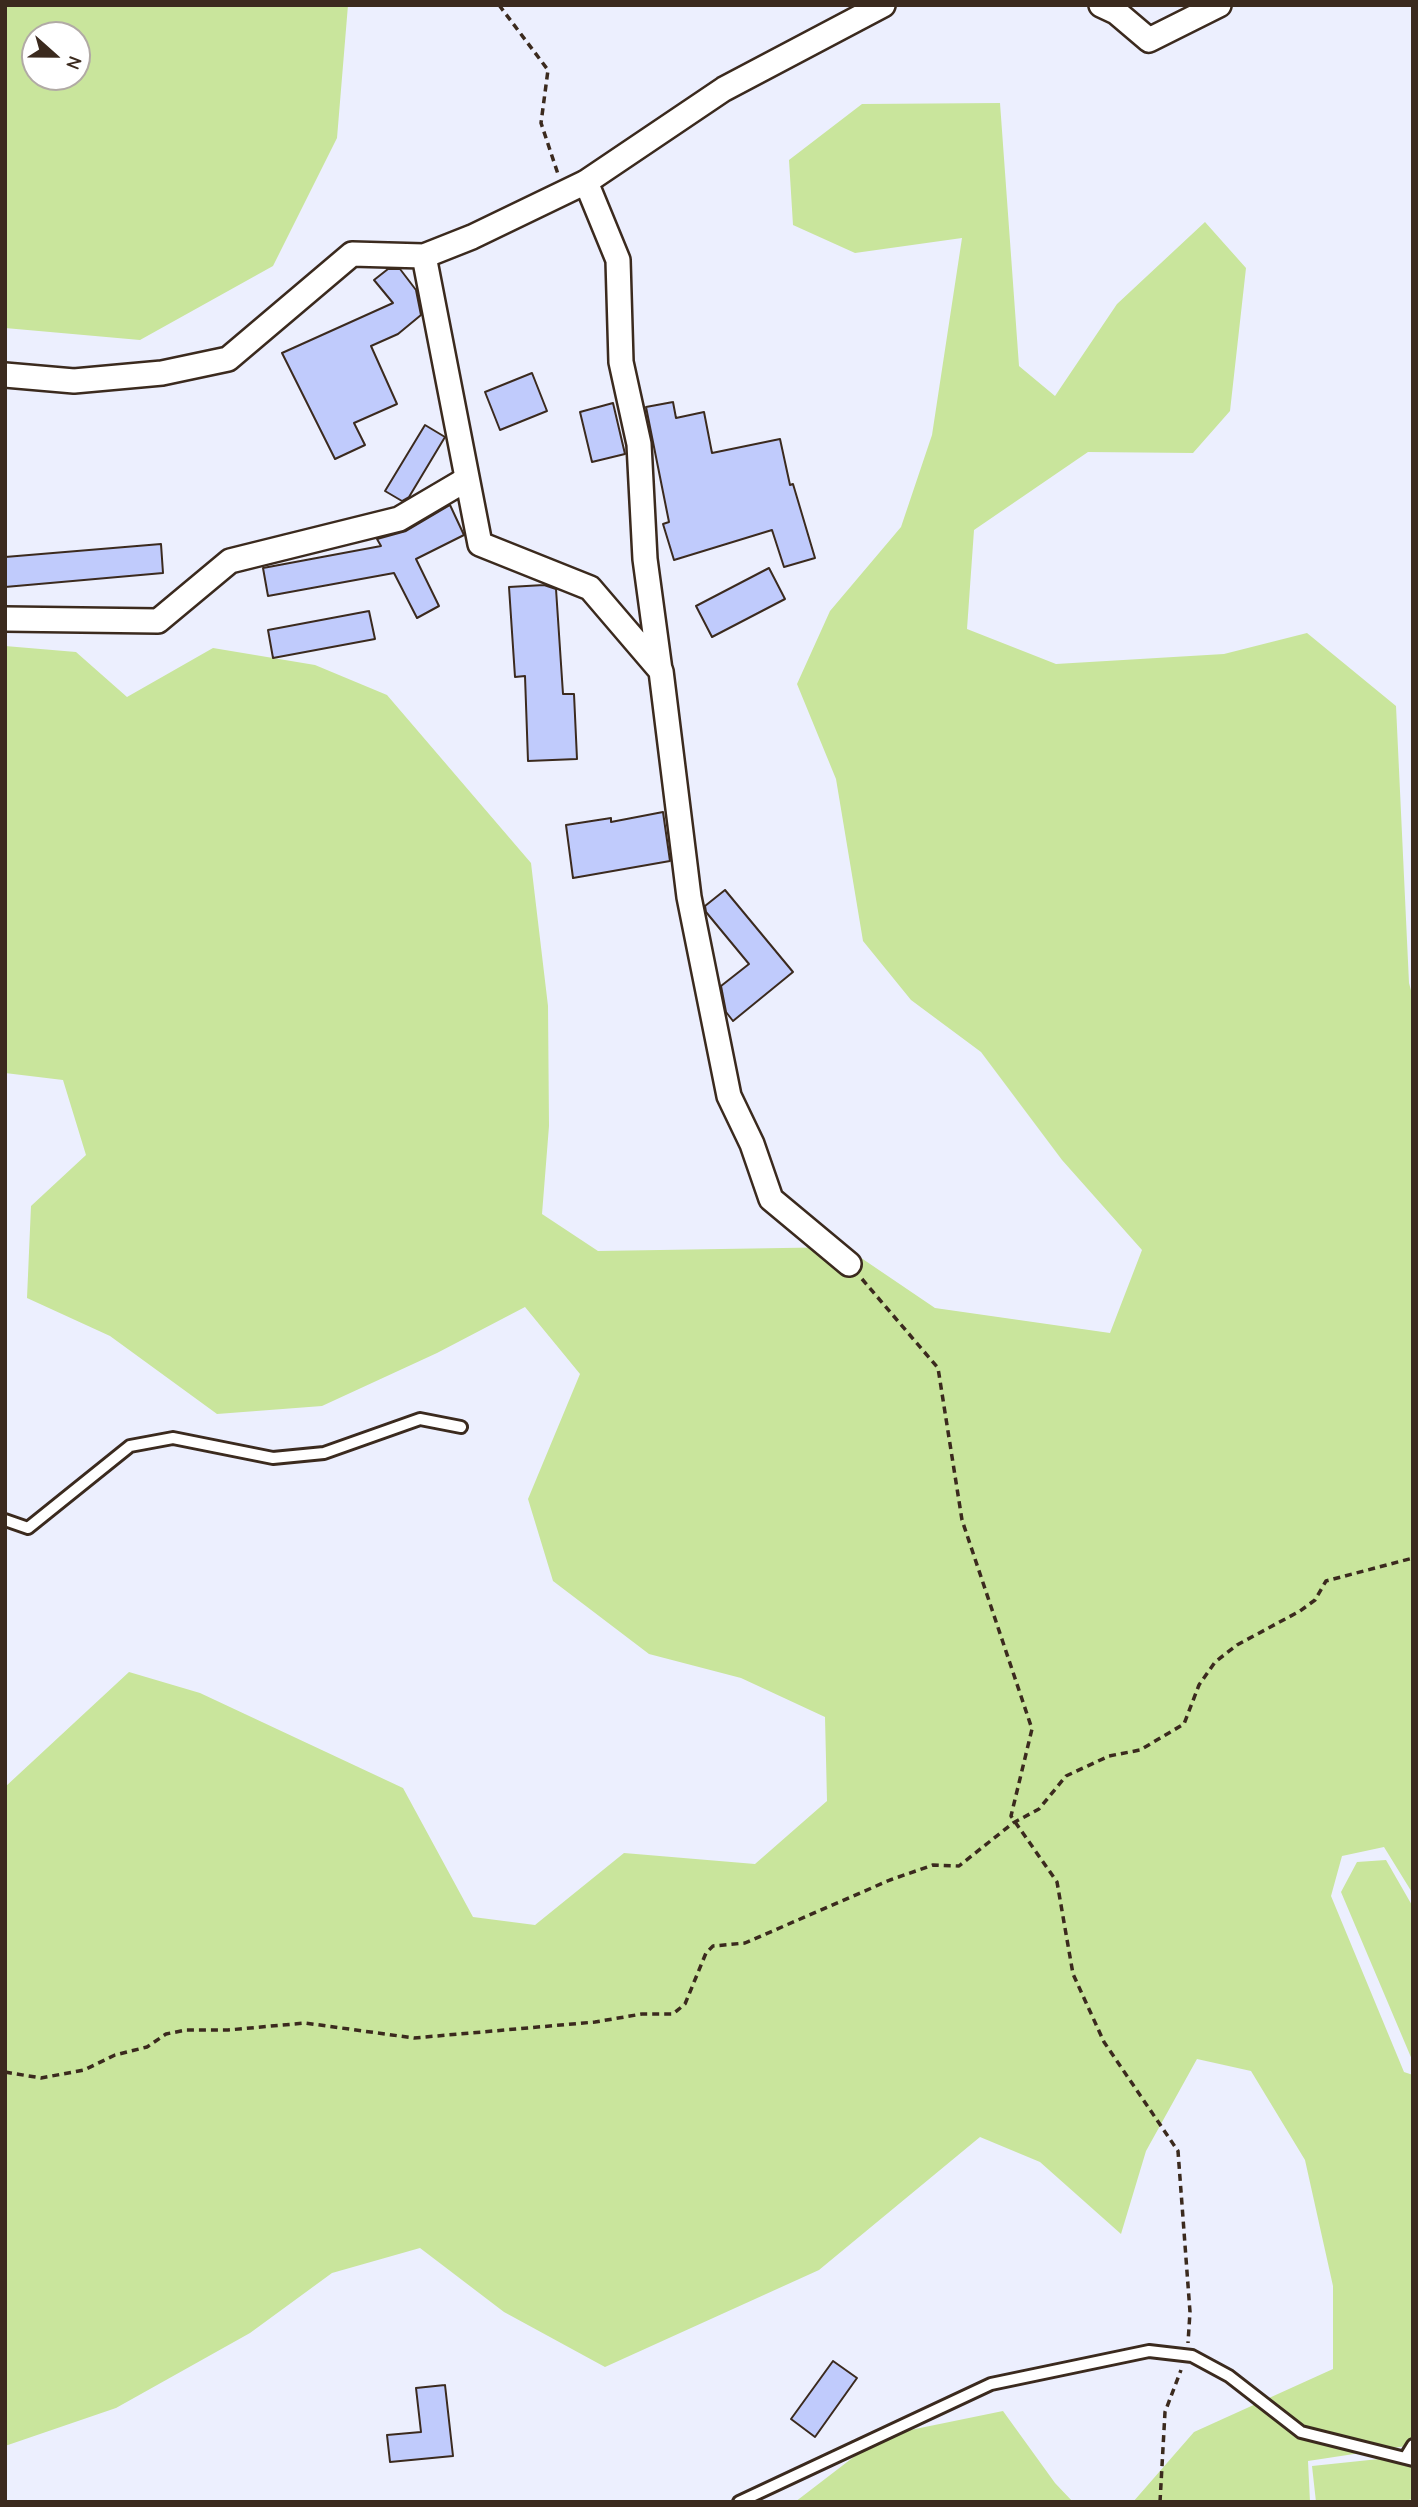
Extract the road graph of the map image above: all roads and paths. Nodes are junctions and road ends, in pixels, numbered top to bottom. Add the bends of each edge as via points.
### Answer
1 (499, 5) edge
2 (883, 5) edge
3 (1101, 5) edge
4 (1219, 5) edge
5 (586, 182) junction
6 (564, 193) junction
7 (424, 256) junction
8 (5, 375) edge
9 (467, 479) junction
10 (5, 619) edge
11 (661, 671) junction
12 (849, 1264) joint
13 (461, 1427) dead end
14 (5, 1520) edge
15 (1413, 1558) edge
16 (1015, 1821) junction
17 (5, 2072) edge
18 (1187, 2355) junction
19 (1413, 2445) edge
20 (1409, 2459) edge
21 (739, 2502) edge
22 (1160, 2502) edge

1 - 6 path via 548,70 541,123
2 - 5 street via 724,89
3 - 4 street via 1150,40
5 - 6 street
5 - 11 street via 618,261 621,362 639,444 645,559
6 - 7 street
7 - 8 street via 352,254 228,359 162,373 74,381
7 - 9 street
9 - 10 street via 398,519 230,561 159,621
9 - 11 street via 480,544 590,588
11 - 12 street via 689,897 729,1096 771,1199
12 - 16 path via 938,1368 962,1520 1032,1729 1011,1816
13 - 14 lane via 420,1419 324,1453 273,1458 173,1438 130,1446 28,1528
15 - 16 path via 1326,1581 1315,1600 1300,1611 1237,1644 1215,1662 1199,1685 1184,1724 1140,1750 1109,1756 1066,1776 1039,1809
16 - 17 path via 959,1866 933,1865 745,1943 713,1946 685,2004 673,2014 510,2027 462,2036 426,2037 305,2023 186,2030 166,2034 84,2070 41,2078
16 - 18 path via 1057,1882 1073,1974 1104,2042 1178,2151 1190,2312
18 - 20 lane via 1229,2376 1301,2432
18 - 21 lane via 1149,2351 991,2384
18 - 22 path via 1165,2412
19 - 20 lane

